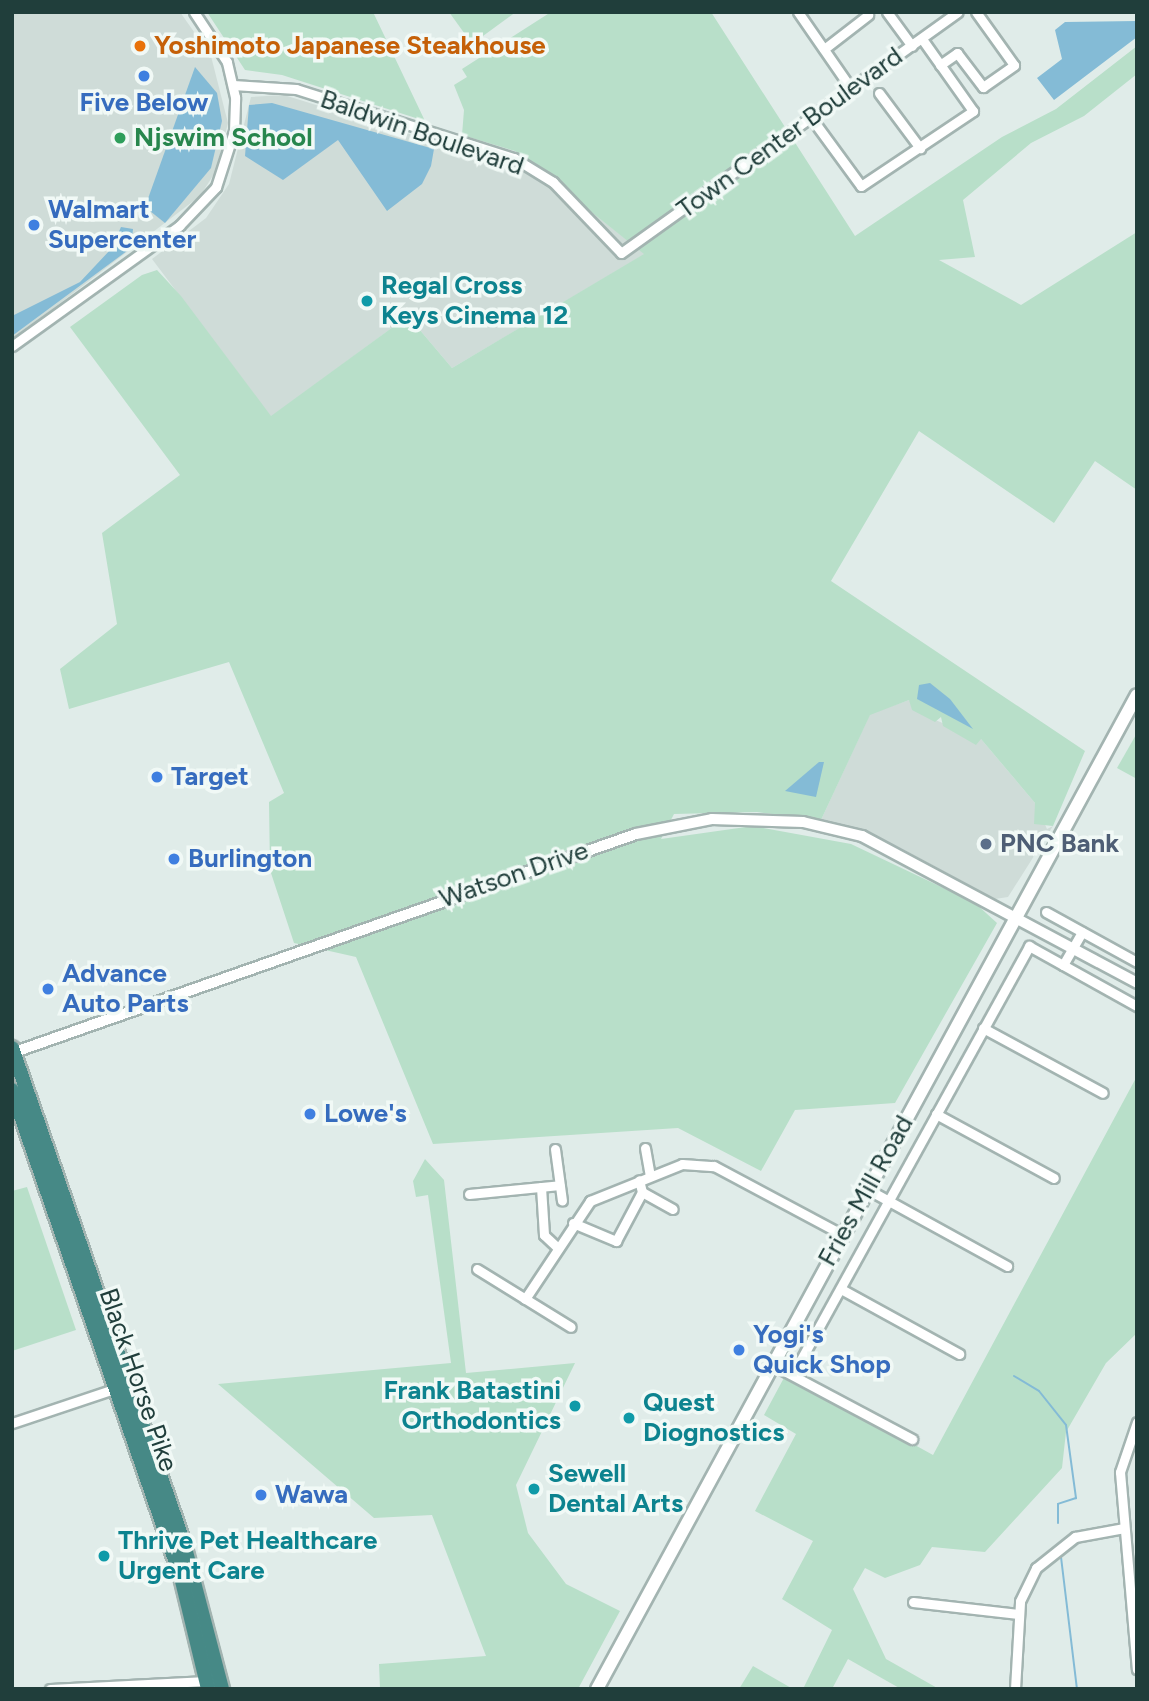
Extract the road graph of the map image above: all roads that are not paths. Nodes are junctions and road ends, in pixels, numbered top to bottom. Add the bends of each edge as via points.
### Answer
1 (194, 12) edge
2 (798, 12) edge
3 (887, 12) edge
4 (958, 12) edge
5 (976, 12) edge
6 (868, 15) dead end
7 (922, 39) junction
8 (912, 46) junction
9 (824, 49) junction
10 (940, 65) junction
11 (233, 85) junction
12 (852, 90) junction
13 (879, 93) dead end
14 (812, 120) junction
15 (920, 148) junction
16 (621, 253) joint
17 (12, 346) edge
18 (1137, 695) edge
19 (1046, 912) dead end
20 (1017, 916) junction
21 (1082, 932) junction
22 (1073, 948) junction
23 (1137, 962) edge
24 (1063, 965) junction
25 (1137, 983) edge
26 (1137, 1006) edge
27 (984, 1028) junction
28 (13, 1051) edge
29 (12, 1090) edge
30 (1103, 1093) dead end
31 (936, 1114) junction
32 (645, 1148) dead end
33 (555, 1149) dead end
34 (650, 1176) junction
35 (1054, 1178) dead end
36 (639, 1180) junction
37 (560, 1185) junction
38 (541, 1187) junction
39 (867, 1189) junction
40 (642, 1192) junction
41 (469, 1194) dead end
42 (562, 1201) dead end
43 (888, 1201) junction
44 (673, 1209) dead end
45 (573, 1223) junction
46 (843, 1235) junction
47 (557, 1247) junction
48 (1007, 1266) dead end
49 (477, 1269) dead end
50 (841, 1289) junction
51 (525, 1299) junction
52 (98, 1313) junction
53 (571, 1327) dead end
54 (959, 1354) dead end
55 (771, 1364) junction
56 (793, 1374) junction
57 (121, 1386) junction
58 (1137, 1422) edge
59 (12, 1423) edge
60 (912, 1438) dead end
61 (1124, 1528) junction
62 (913, 1602) dead end
63 (1018, 1614) junction
64 (1137, 1669) edge
65 (208, 1685) edge
66 (50, 1689) edge
67 (222, 1689) edge
68 (597, 1689) edge
69 (1015, 1689) edge

1 - 11 street via 227,62
2 - 9 street
3 - 8 street
4 - 7 street, Town Center Boulevard
5 - 10 street via 1014,65 983,87 957,53
6 - 9 street
7 - 8 street, Town Center Boulevard
7 - 10 street
8 - 12 street, Town Center Boulevard
9 - 12 street
10 - 15 street via 974,111
11 - 16 street, Baldwin Boulevard via 288,87 514,158 553,182
11 - 17 street via 235,120 226,166 201,207
12 - 14 street, Town Center Boulevard
13 - 15 street
14 - 15 street via 861,186
14 - 16 street, Town Center Boulevard
18 - 20 main road, Fries Mill Road
19 - 21 street
20 - 22 street, Watson Drive
20 - 28 street, Watson Drive via 862,836 763,819 677,822
20 - 39 main road, Fries Mill Road
21 - 22 street
21 - 23 street
22 - 24 street
22 - 25 street, Watson Drive
24 - 26 street
24 - 27 street via 1029,947
27 - 30 street
27 - 31 street
28 - 52 highway, Black Horse Pike
29 - 52 highway, Black Horse Pike
31 - 35 street
31 - 43 street
32 - 34 street
33 - 37 street
34 - 36 street
34 - 46 street via 682,1164 714,1166
36 - 40 street
36 - 45 street via 595,1197
37 - 38 street
37 - 42 street
38 - 41 street
38 - 47 street via 544,1235
39 - 43 street
39 - 46 main road, Fries Mill Road
40 - 44 street
40 - 45 street via 616,1241
43 - 48 street
43 - 50 street
45 - 47 street
46 - 55 main road, Fries Mill Road
47 - 51 street
49 - 51 street
50 - 54 street
50 - 56 street
51 - 53 street
52 - 57 highway, Black Horse Pike
55 - 56 street
55 - 68 main road, Fries Mill Road
56 - 60 street
57 - 59 street
57 - 65 highway, Black Horse Pike via 181,1577
57 - 67 highway, Black Horse Pike via 184,1544
58 - 61 street via 1120,1464
61 - 63 street via 1081,1535 1057,1547 1030,1577
61 - 64 street
62 - 63 street
63 - 69 street
65 - 66 street

